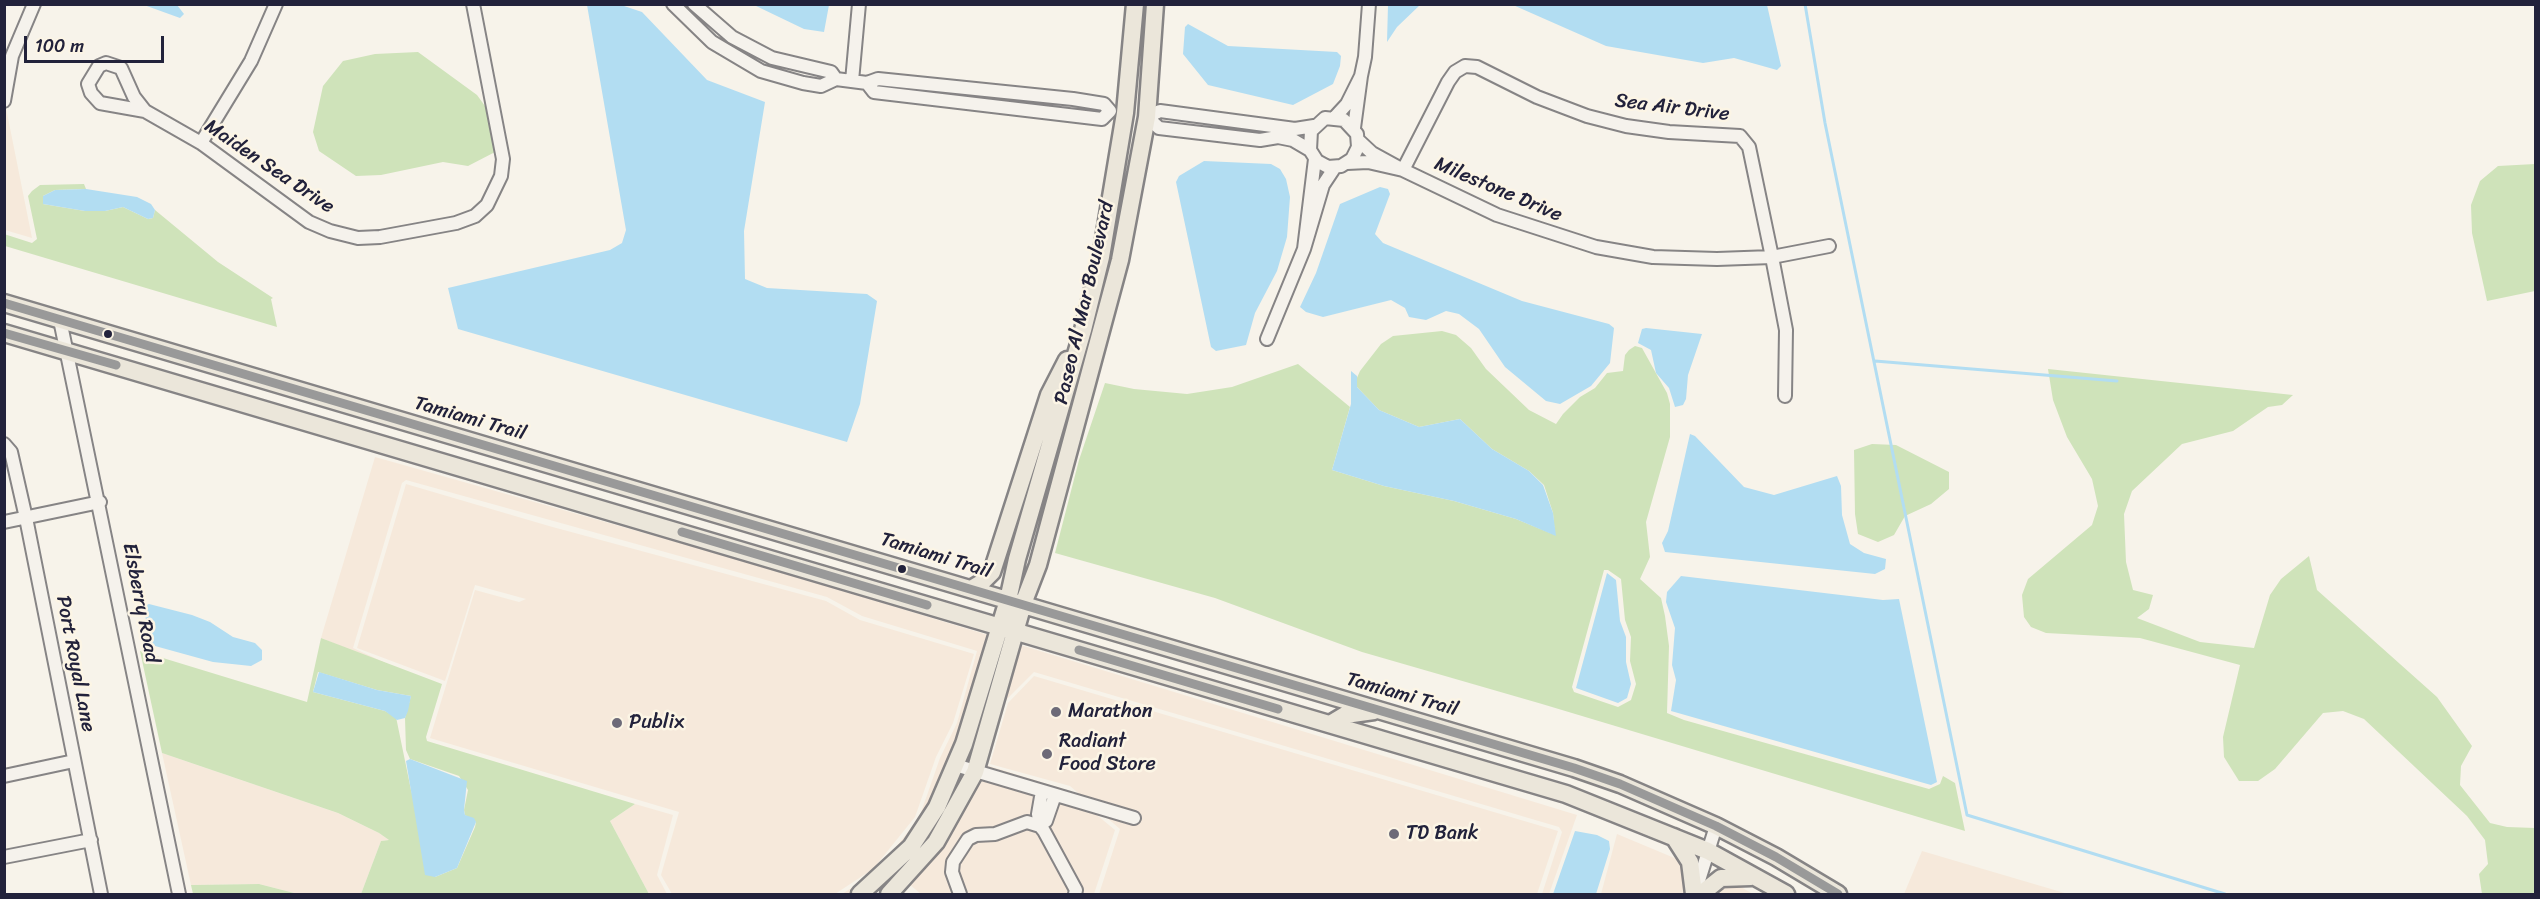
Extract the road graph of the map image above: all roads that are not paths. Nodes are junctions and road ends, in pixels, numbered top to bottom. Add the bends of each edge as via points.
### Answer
1 (34, 4) edge
2 (276, 4) edge
3 (473, 4) edge
4 (673, 4) edge
5 (694, 4) edge
6 (859, 4) edge
7 (1136, 4) edge
8 (1155, 4) edge
9 (1369, 4) edge
10 (1361, 76) junction
11 (836, 79) junction
12 (852, 81) junction
13 (867, 83) junction
14 (4, 101) edge
15 (145, 111) junction
16 (1125, 113) junction
17 (1147, 117) junction
18 (1335, 117) junction
19 (1314, 126) junction
20 (1354, 128) junction
21 (1358, 141) junction
22 (201, 142) junction
23 (1312, 154) junction
24 (1341, 165) junction
25 (1403, 170) junction
26 (1829, 246) dead end
27 (1304, 249) junction
28 (1772, 256) junction
29 (4, 303) edge
30 (60, 320) junction
31 (1083, 330) junction
32 (4, 333) edge
33 (1267, 339) dead end
34 (67, 351) junction
35 (1785, 396) dead end
36 (410, 423) junction
37 (4, 444) edge
38 (401, 450) junction
39 (661, 497) junction
40 (100, 502) junction
41 (26, 519) junction
42 (4, 522) edge
43 (653, 524) junction
44 (970, 589) junction
45 (1016, 602) junction
46 (1007, 628) junction
47 (1381, 710) junction
48 (1330, 724) junction
49 (74, 761) junction
50 (955, 765) junction
51 (975, 771) junction
52 (4, 776) edge
53 (1042, 791) junction
54 (1055, 795) junction
55 (1134, 818) dead end
56 (1716, 825) junction
57 (1040, 826) junction
58 (1674, 836) junction
59 (91, 840) junction
60 (1708, 852) junction
61 (4, 857) edge
62 (1757, 878) junction
63 (958, 891) edge
64 (101, 894) edge
65 (179, 894) edge
66 (860, 894) edge
67 (890, 894) edge
68 (1075, 894) edge
69 (1694, 894) edge
70 (1701, 894) edge
71 (1786, 894) edge
72 (1838, 894) edge

1 - 14 street via 12,56
2 - 22 street via 251,61
3 - 22 street, Maiden Sea Drive via 503,159 494,194 475,216 380,237 358,238 330,231 309,222
4 - 11 street via 712,42 761,70 822,86
5 - 11 street via 732,37 762,53 831,72
6 - 12 street
7 - 16 main road, Paseo Al Mar Boulevard
8 - 17 main road, Paseo Al Mar Boulevard
9 - 10 street
10 - 18 street via 1347,104
10 - 20 street
11 - 12 street
12 - 13 street
13 - 13 street via 874,92 967,104 1102,119 1110,111 1104,104 1073,99 878,80
15 - 15 street via 121,68 106,63 99,66 88,84 95,98 105,106
15 - 22 street, Maiden Sea Drive
16 - 17 street
16 - 31 main road, Paseo Al Mar Boulevard via 1101,256
17 - 19 street via 1160,111 1295,129
17 - 23 street via 1159,128 1260,140 1286,138
17 - 45 main road, Paseo Al Mar Boulevard via 1102,336 1038,565
18 - 19 street via 1325,118
18 - 20 street
19 - 23 street via 1309,137
20 - 21 street
21 - 24 street via 1356,153
21 - 25 street, Milestone Drive via 1371,153
23 - 24 street via 1322,165
23 - 27 street
24 - 25 street, Milestone Drive via 1368,162
24 - 27 street via 1323,185
25 - 28 street, Milestone Drive via 1497,215 1596,247 1653,257
25 - 28 street, Sea Air Drive via 1455,72 1466,66 1477,67 1587,116 1669,132 1740,136 1749,147
26 - 28 street, Milestone Drive
27 - 33 street
28 - 35 street, Sea Air Drive via 1786,330
29 - 30 main road, Tamiami Trail
30 - 34 street, Elsberry Road
30 - 36 main road, Tamiami Trail
31 - 44 main road via 1049,395 992,572
31 - 45 main road, Paseo Al Mar Boulevard via 1017,559
32 - 34 main road
34 - 38 main road
34 - 40 street, Elsberry Road
36 - 38 main road
36 - 39 main road, Tamiami Trail
37 - 41 street, Port Royal Lane via 11,453
38 - 43 main road
39 - 43 main road
39 - 44 main road, Tamiami Trail
40 - 41 street
40 - 65 street, Elsberry Road
41 - 42 street
41 - 49 street, Port Royal Lane
43 - 46 main road
44 - 45 main road, Tamiami Trail
45 - 46 main road
45 - 47 main road, Tamiami Trail
46 - 48 main road
46 - 50 main road
46 - 51 main road
47 - 48 main road via 1345,715
47 - 56 main road, Tamiami Trail via 1574,768
48 - 58 main road via 1566,794
49 - 52 street
49 - 59 street, Port Royal Lane
50 - 51 street
50 - 66 main road via 937,807 911,847
51 - 53 street
51 - 67 main road via 936,842
53 - 54 street
53 - 57 street
54 - 55 street
54 - 57 street via 1046,821
56 - 60 street
56 - 72 main road, Tamiami Trail
57 - 63 street via 1017,823 995,834 968,839 952,862
57 - 68 street
58 - 60 main road
58 - 69 main road via 1690,862
59 - 61 street
59 - 64 street, Port Royal Lane
60 - 62 main road
60 - 69 street
62 - 70 main road via 1722,878
62 - 71 main road

